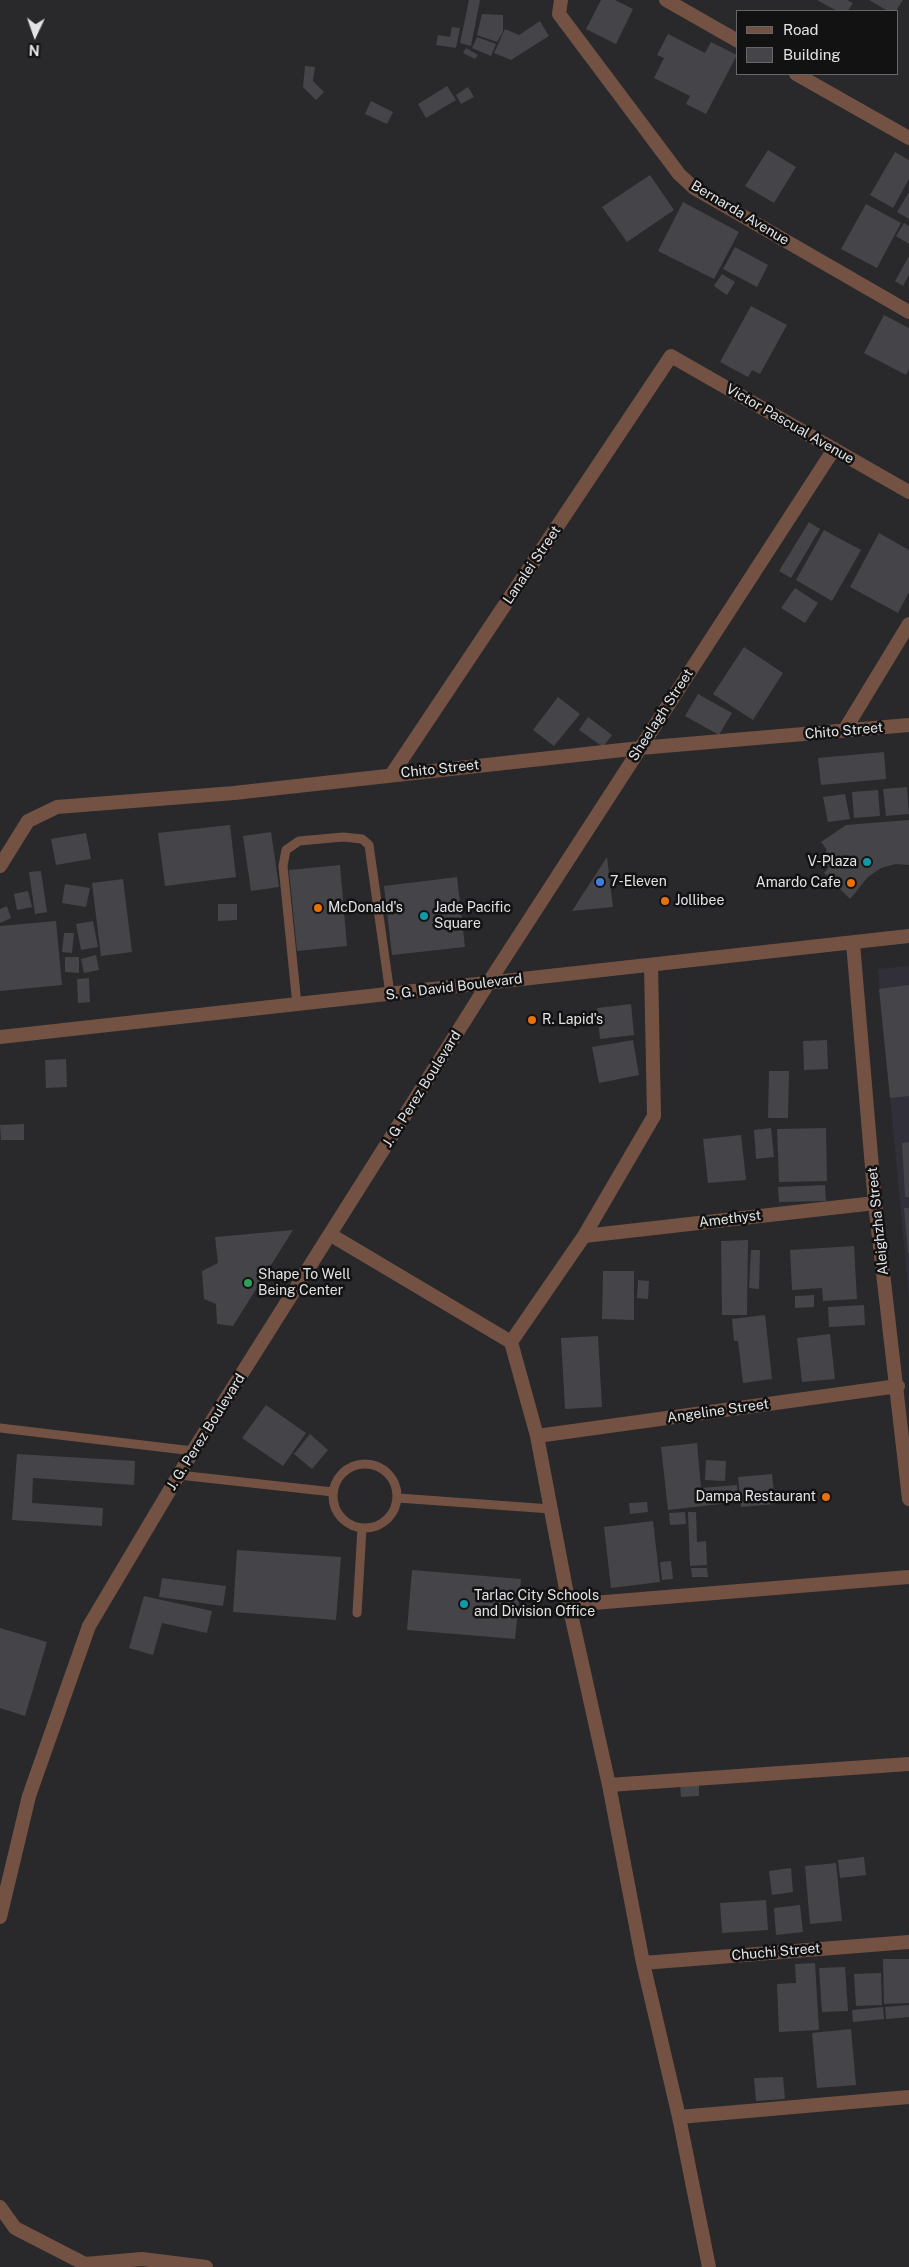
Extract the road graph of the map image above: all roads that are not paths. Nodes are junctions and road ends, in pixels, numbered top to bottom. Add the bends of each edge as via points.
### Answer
1 (561, 0) edge
2 (666, 0) edge
3 (736, 40) edge
4 (798, 75) edge
5 (909, 138) edge
6 (909, 312) edge
7 (671, 356) joint
8 (834, 449) junction
9 (909, 492) edge
10 (909, 624) edge
11 (909, 725) edge
12 (844, 732) junction
13 (640, 748) junction
14 (392, 774) junction
15 (0, 866) edge
16 (909, 936) edge
17 (853, 944) junction
18 (651, 965) junction
19 (489, 982) junction
20 (390, 994) junction
21 (297, 1005) junction
22 (0, 1037) edge
23 (875, 1202) junction
24 (331, 1235) junction
25 (584, 1236) junction
26 (511, 1342) junction
27 (898, 1386) junction
28 (0, 1428) edge
29 (537, 1436) junction
30 (193, 1451) junction
31 (179, 1475) junction
32 (333, 1492) junction
33 (398, 1498) junction
34 (909, 1499) edge
35 (551, 1509) junction
36 (362, 1528) junction
37 (909, 1577) edge
38 (569, 1604) junction
39 (357, 1613) dead end
40 (909, 1764) edge
41 (609, 1785) junction
42 (0, 1917) edge
43 (909, 1942) edge
44 (643, 1963) junction
45 (909, 2097) edge
46 (679, 2117) junction
47 (0, 2207) edge
48 (85, 2266) edge
49 (206, 2267) edge
50 (709, 2267) edge

1 - 6 street, Bernarda Avenue via 560,14 694,188
2 - 3 street
4 - 5 street
7 - 8 street, Victor Pascual Avenue
7 - 14 street, Lanalei Street
8 - 9 street, Victor Pascual Avenue
8 - 13 street, Sheelagh Street
10 - 12 street
11 - 12 street, Chito Street
12 - 13 street, Chito Street
13 - 14 street, Chito Street
13 - 19 street, Sheelagh Street
14 - 15 street, Chito Street via 234,793 56,807 28,821
16 - 17 street, S. G. David Boulevard
17 - 18 street, S. G. David Boulevard
17 - 23 street, Aleighzha Street
18 - 19 street, S. G. David Boulevard
18 - 25 street via 654,1116
19 - 20 street, S. G. David Boulevard
19 - 24 street, J. G. Perez Boulevard
20 - 21 street, S. G. David Boulevard
20 - 21 lane via 369,846 362,839 343,837 299,842 286,850 283,866
21 - 22 street, S. G. David Boulevard
23 - 25 street, Amethyst
23 - 27 street, Aleighzha Street
24 - 26 street
24 - 30 street, J. G. Perez Boulevard
25 - 26 street
26 - 29 street
27 - 29 street, Angeline Street
27 - 34 street, Aleighzha Street
28 - 30 lane
29 - 35 street
30 - 31 street, J. G. Perez Boulevard
31 - 32 lane
31 - 42 street, J. G. Perez Boulevard via 89,1626 29,1796
32 - 33 lane via 342,1472 357,1465 374,1464 392,1477
32 - 36 lane via 337,1512
33 - 35 lane
33 - 36 lane via 390,1517 382,1524
35 - 38 street
36 - 39 lane
37 - 38 street
38 - 41 street
40 - 41 street
41 - 44 street
43 - 44 street, Chuchi Street
44 - 46 street
45 - 46 street
46 - 50 street
47 - 48 street via 15,2228
48 - 49 street via 142,2259

